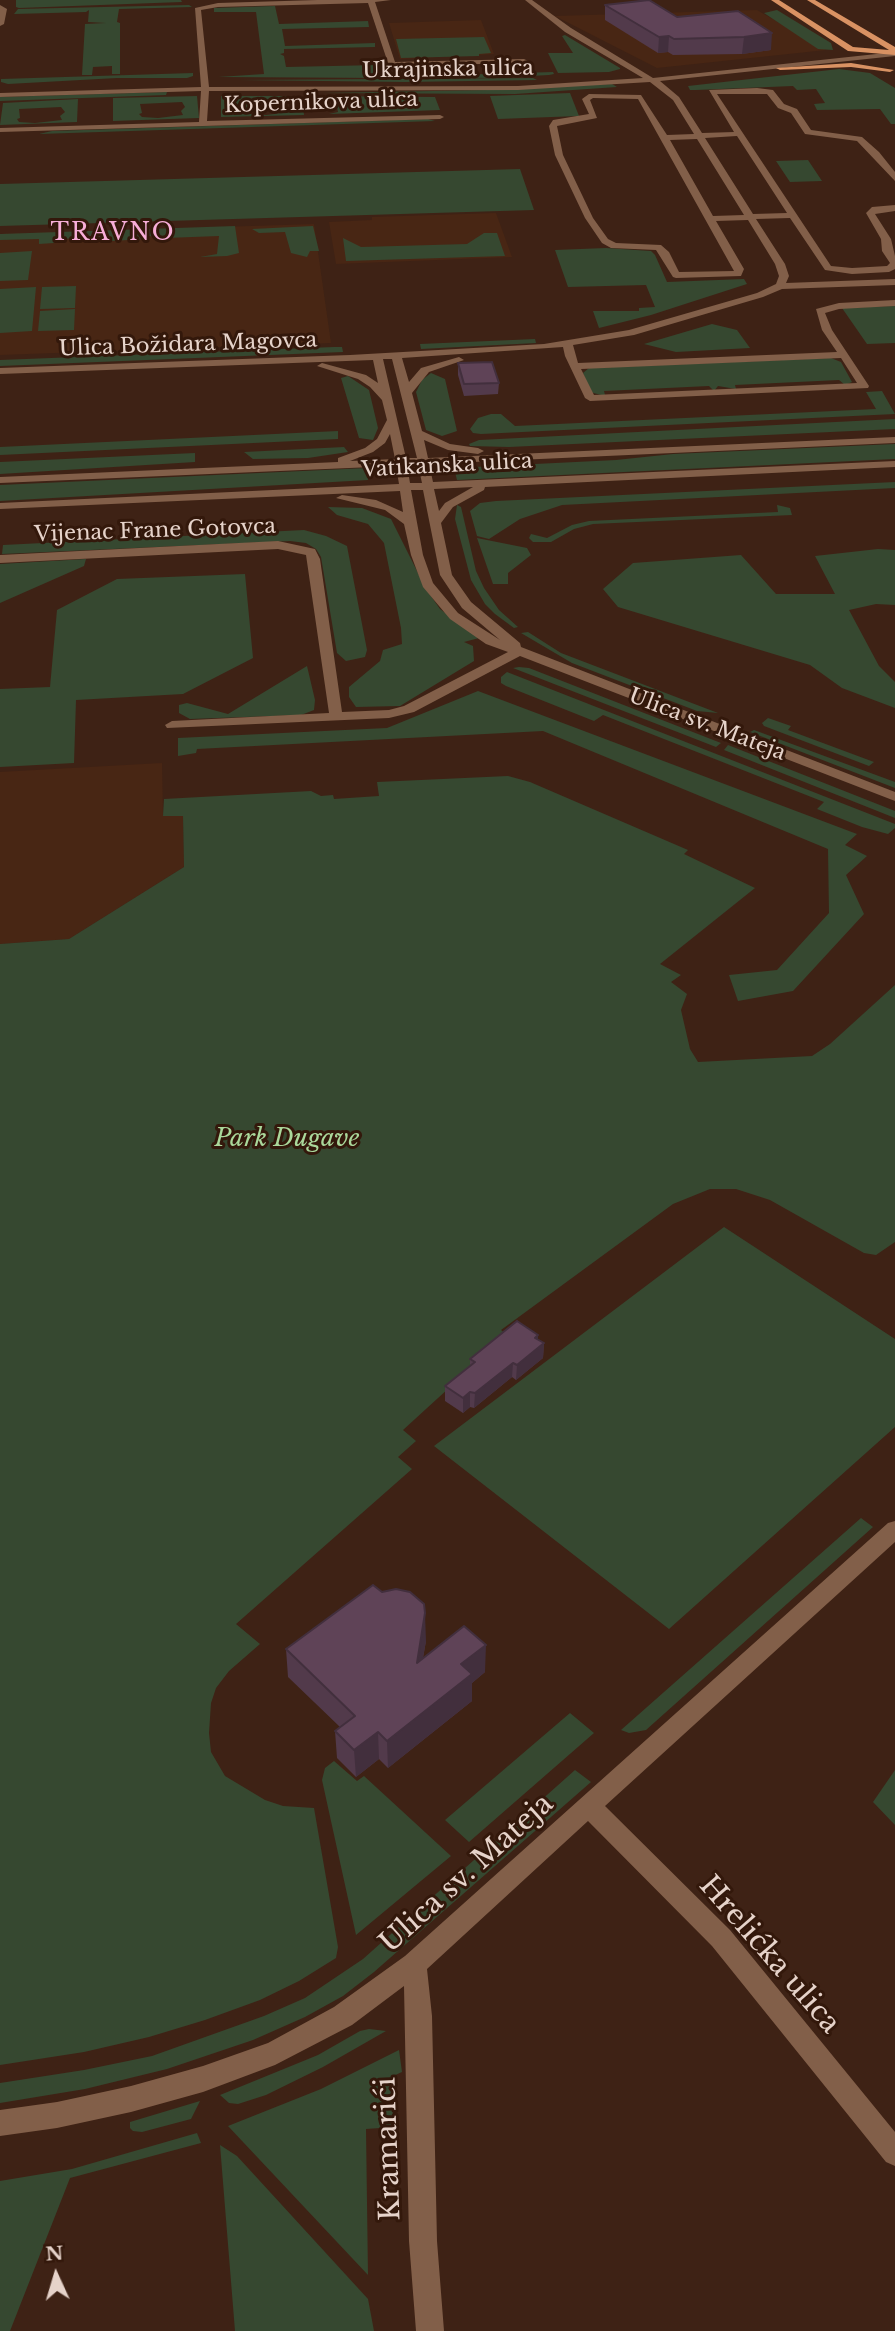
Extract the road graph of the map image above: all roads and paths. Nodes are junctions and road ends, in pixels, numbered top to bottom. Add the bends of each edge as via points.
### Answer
1 (388, 0) edge
2 (528, 0) edge
3 (764, 0) edge
4 (774, 0) edge
5 (371, 1) edge
6 (814, 1) edge
7 (1, 10) edge
8 (794, 14) junction
9 (0, 24) edge
10 (823, 32) junction
11 (895, 53) edge
12 (813, 59) junction
13 (524, 61) dead end
14 (780, 68) junction
15 (890, 70) dead end
16 (648, 77) junction
17 (204, 86) junction
18 (0, 93) edge
19 (440, 117) dead end
20 (203, 124) junction
21 (0, 130) edge
22 (738, 134) junction
23 (701, 136) junction
24 (663, 138) junction
25 (895, 178) edge
26 (895, 208) edge
27 (792, 215) junction
28 (751, 217) junction
29 (710, 219) junction
30 (895, 264) edge
31 (895, 282) edge
32 (780, 286) junction
33 (895, 303) edge
34 (568, 344) junction
35 (508, 350) junction
36 (396, 355) junction
37 (844, 355) junction
38 (377, 357) junction
39 (267, 362) junction
40 (576, 366) junction
41 (0, 372) edge
42 (406, 394) junction
43 (384, 397) junction
44 (392, 421) junction
45 (417, 433) junction
46 (895, 440) edge
47 (569, 455) junction
48 (422, 462) junction
49 (401, 463) junction
50 (895, 464) edge
51 (302, 467) junction
52 (0, 480) edge
53 (496, 483) junction
54 (427, 486) junction
55 (404, 487) junction
56 (299, 492) junction
57 (0, 506) edge
58 (410, 523) junction
59 (434, 524) junction
60 (0, 559) edge
61 (520, 651) junction
62 (336, 718) junction
63 (172, 724) dead end
64 (895, 797) edge
65 (895, 1529) edge
66 (588, 1805) junction
67 (414, 1965) junction
68 (0, 2123) edge
69 (895, 2153) edge
70 (430, 2331) edge

1 - 5 street
2 - 16 street via 568,30
3 - 8 main road
4 - 8 main road
5 - 13 street via 390,66
5 - 17 street, Kopernikova ulica via 197,9
6 - 11 main road
7 - 9 street
8 - 10 main road
10 - 11 main road via 851,49
10 - 12 main road via 838,50
11 - 12 street, Ukrajinska ulica
11 - 14 street, Ukrajinska ulica
12 - 16 street, Ukrajinska ulica
14 - 15 main road via 844,65
14 - 16 street, Ukrajinska ulica
16 - 17 street, Ukrajinska ulica via 483,89
16 - 23 street via 676,99
17 - 18 street, Ukrajinska ulica
17 - 20 street, Kopernikova ulica
19 - 20 street, Kopernikova ulica
20 - 21 street, Kopernikova ulica
22 - 23 street
22 - 25 street via 712,92 766,91 794,111 808,132 859,139
22 - 27 street
23 - 24 street
23 - 28 street
24 - 29 street
24 - 29 street via 637,96 586,98 594,116 553,126 556,147 573,185 608,244 658,247 676,275 738,274
26 - 30 street via 870,213
27 - 28 street
27 - 30 street via 831,269 884,270
28 - 29 street
28 - 32 street via 780,264 784,276
31 - 32 street, Ulica Božidara Magovca
32 - 34 street, Ulica Božidara Magovca via 629,333
33 - 37 street via 833,306 819,311
34 - 35 street, Ulica Božidara Magovca
34 - 40 street
35 - 36 street, Ulica Božidara Magovca
35 - 42 street via 429,368
36 - 38 street, Ulica Božidara Magovca
36 - 42 street
37 - 40 street
37 - 40 street via 864,386 590,398
38 - 39 street, Ulica Božidara Magovca
38 - 43 street
39 - 41 street, Ulica Božidara Magovca
39 - 43 street via 348,372 374,385
42 - 45 street
43 - 44 street
44 - 49 street
44 - 51 street via 381,441 369,450 333,463
45 - 47 street via 459,449
45 - 48 street
46 - 47 street, Vatikanska ulica
47 - 48 street, Vatikanska ulica
48 - 49 street, Vatikanska ulica
48 - 54 street, Ulica sv. Mateja
49 - 51 street, Vatikanska ulica
49 - 55 street
50 - 53 street, Vatikanska ulica
51 - 52 street, Vatikanska ulica
53 - 54 street, Vatikanska ulica
53 - 59 street via 457,498
54 - 55 street, Vatikanska ulica
54 - 59 street, Ulica sv. Mateja
55 - 56 street, Vatikanska ulica
55 - 58 street, Ulica sv. Mateja
56 - 57 street, Vatikanska ulica
56 - 58 street via 376,503
58 - 61 street, Ulica sv. Mateja via 423,572 436,597 471,629
59 - 61 street, Ulica sv. Mateja via 452,586 466,605
60 - 62 street, Vijenac Frane Gotovca via 278,545 311,552
61 - 62 street via 409,709
61 - 64 street, Ulica sv. Mateja
62 - 63 street
65 - 66 street, Ulica sv. Mateja
66 - 67 street, Ulica sv. Mateja
66 - 69 street, Hrelićka ulica via 721,1938
67 - 68 street, Ulica sv. Mateja via 343,2017 275,2053 131,2099
67 - 70 street, Kramarići

